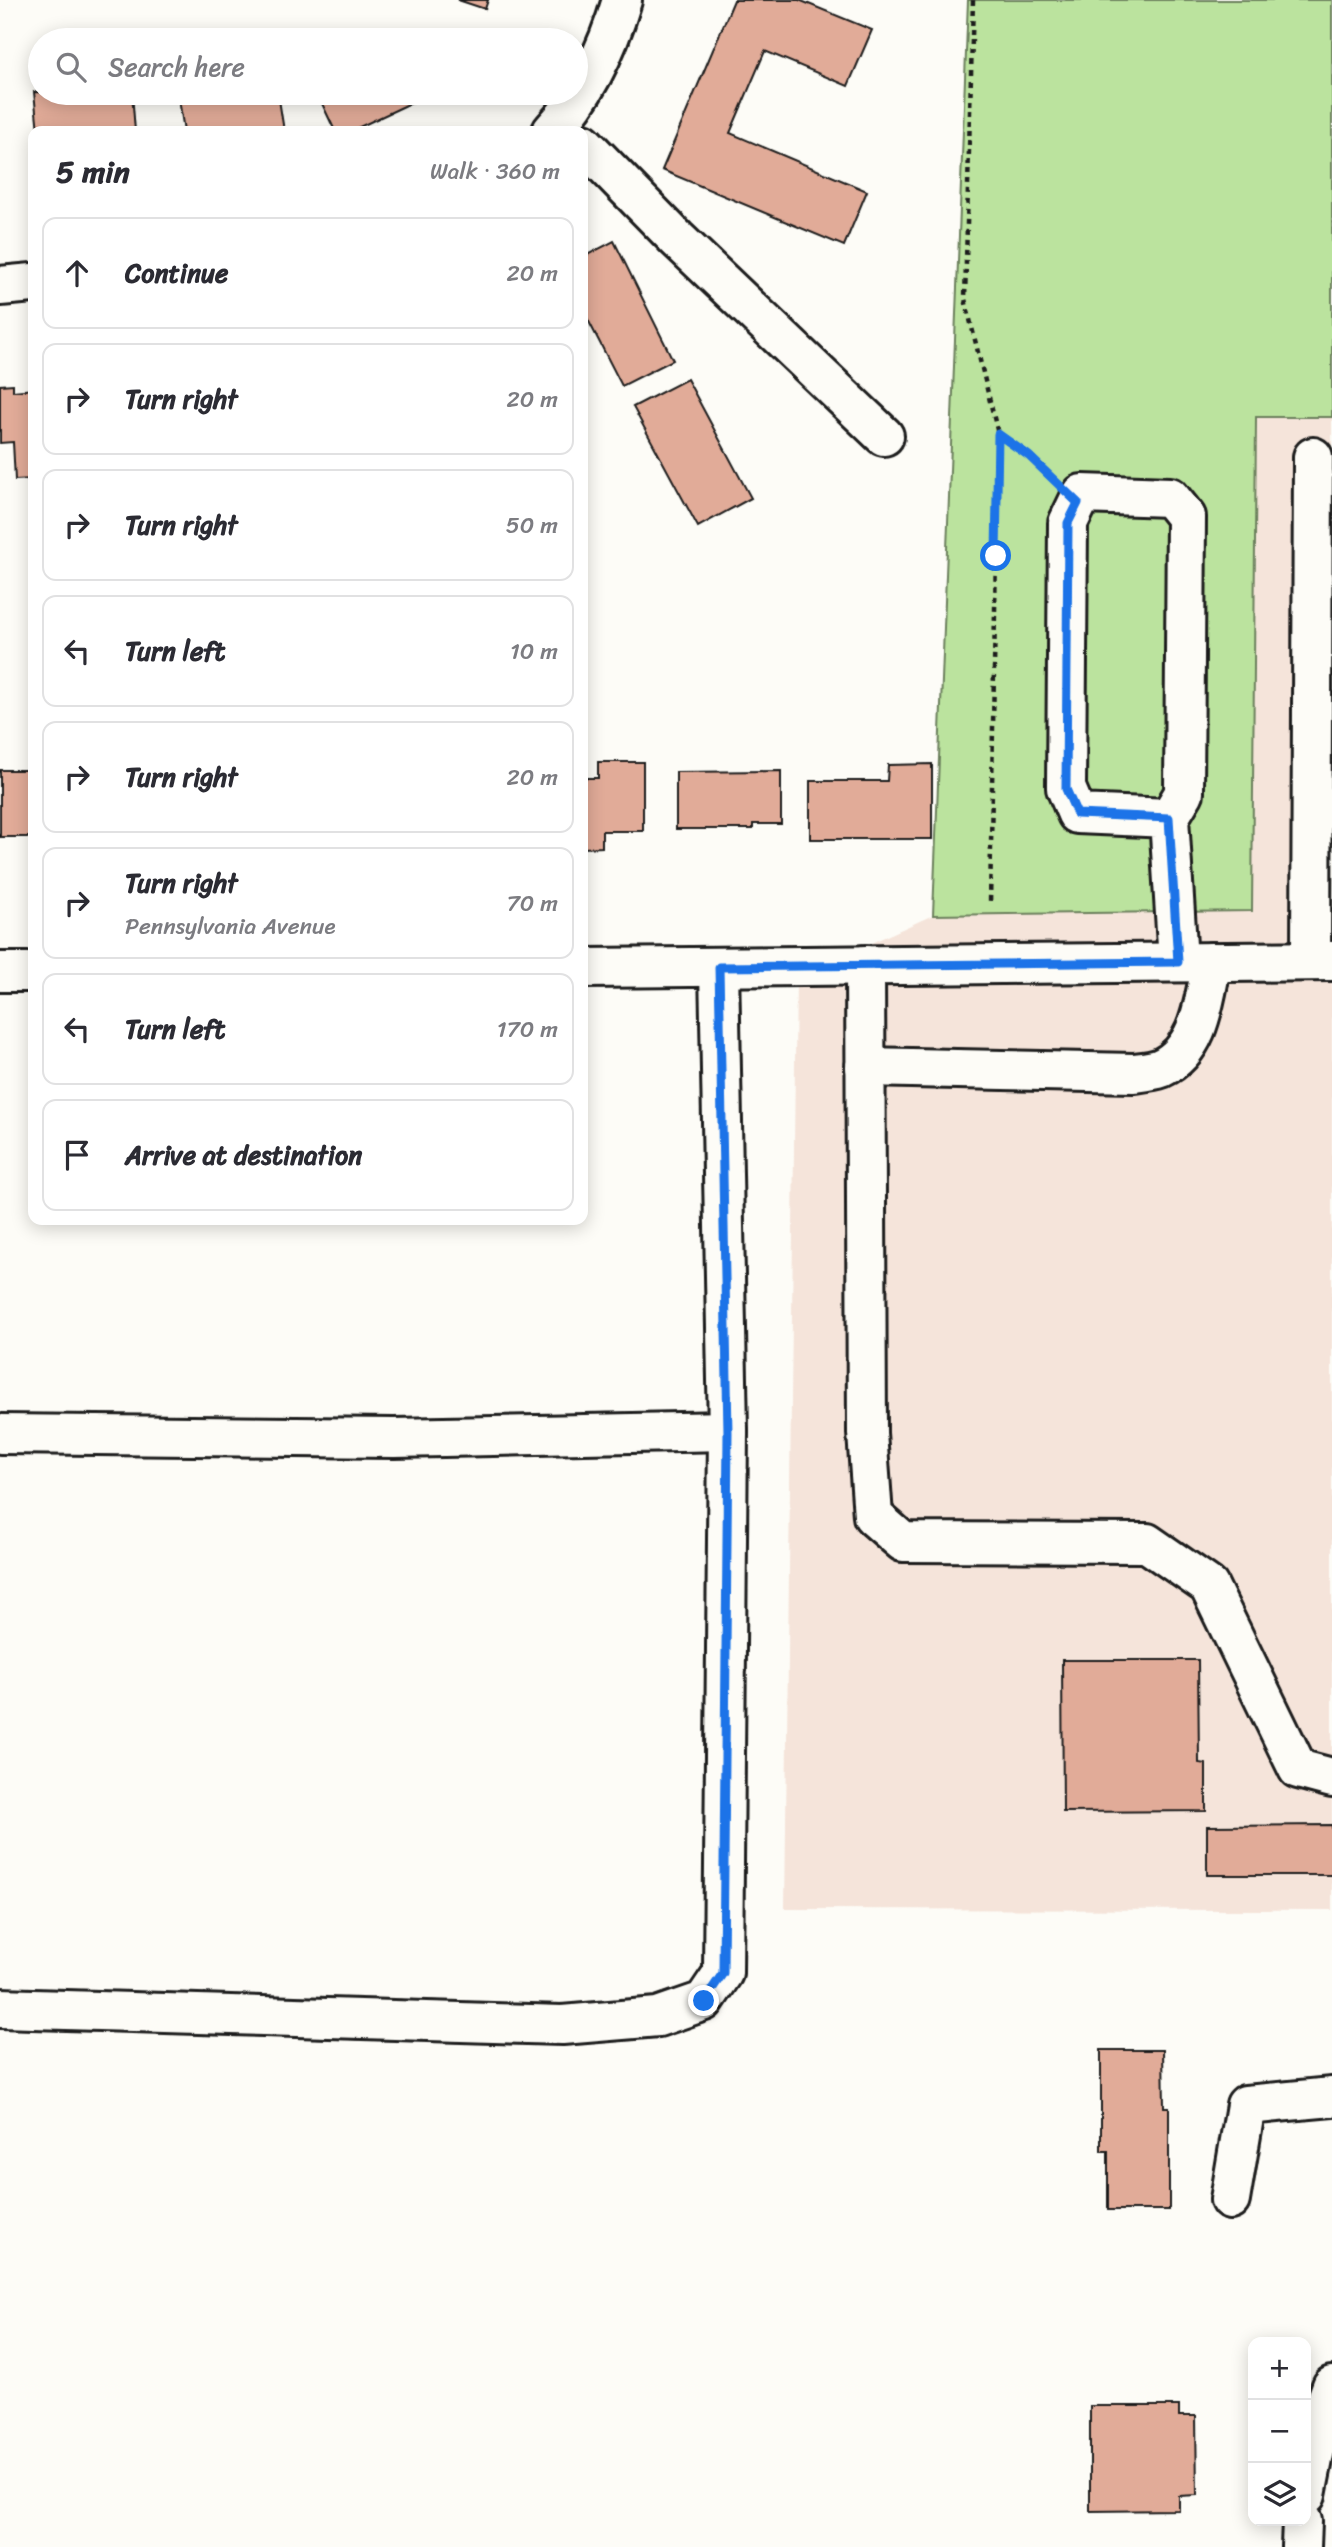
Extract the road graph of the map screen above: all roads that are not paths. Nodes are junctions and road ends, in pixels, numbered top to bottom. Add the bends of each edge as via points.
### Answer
1 (622, 0) edge
2 (588, 82) edge
3 (578, 105) edge
4 (569, 126) edge
5 (588, 152) edge
6 (28, 283) edge
7 (0, 286) edge
8 (884, 436) dead end
9 (1313, 457) dead end
10 (1322, 811) edge
11 (1169, 818) junction
12 (1322, 961) edge
13 (1195, 962) junction
14 (865, 965) junction
15 (719, 967) junction
16 (588, 968) edge
17 (0, 972) edge
18 (28, 972) edge
19 (865, 1068) junction
20 (728, 1432) junction
21 (0, 1434) edge
22 (1332, 1778) edge
23 (0, 2008) edge
24 (1332, 2097) edge
25 (1230, 2200) dead end
26 (1332, 2386) edge
27 (1311, 2469) edge
28 (1302, 2526) edge
29 (1301, 2547) edge

1 - 2 street
3 - 4 street
5 - 8 street
6 - 7 street
9 - 10 street
10 - 12 street
11 - 11 street via 1184,793 1186,517 1170,497 1082,494 1068,523 1066,789 1077,814
11 - 13 street
12 - 13 street
13 - 14 street
13 - 19 street via 1199,1024 1185,1048 1161,1068 1134,1073
14 - 15 street
14 - 19 street
15 - 16 street
15 - 20 street
17 - 18 street
19 - 22 street via 867,1433 873,1516 902,1542 1147,1543 1209,1586 1298,1769
20 - 21 street via 394,1438
20 - 23 street via 723,1973 704,2001 658,2017 562,2025
24 - 25 street via 1246,2105
26 - 27 street
28 - 29 street

